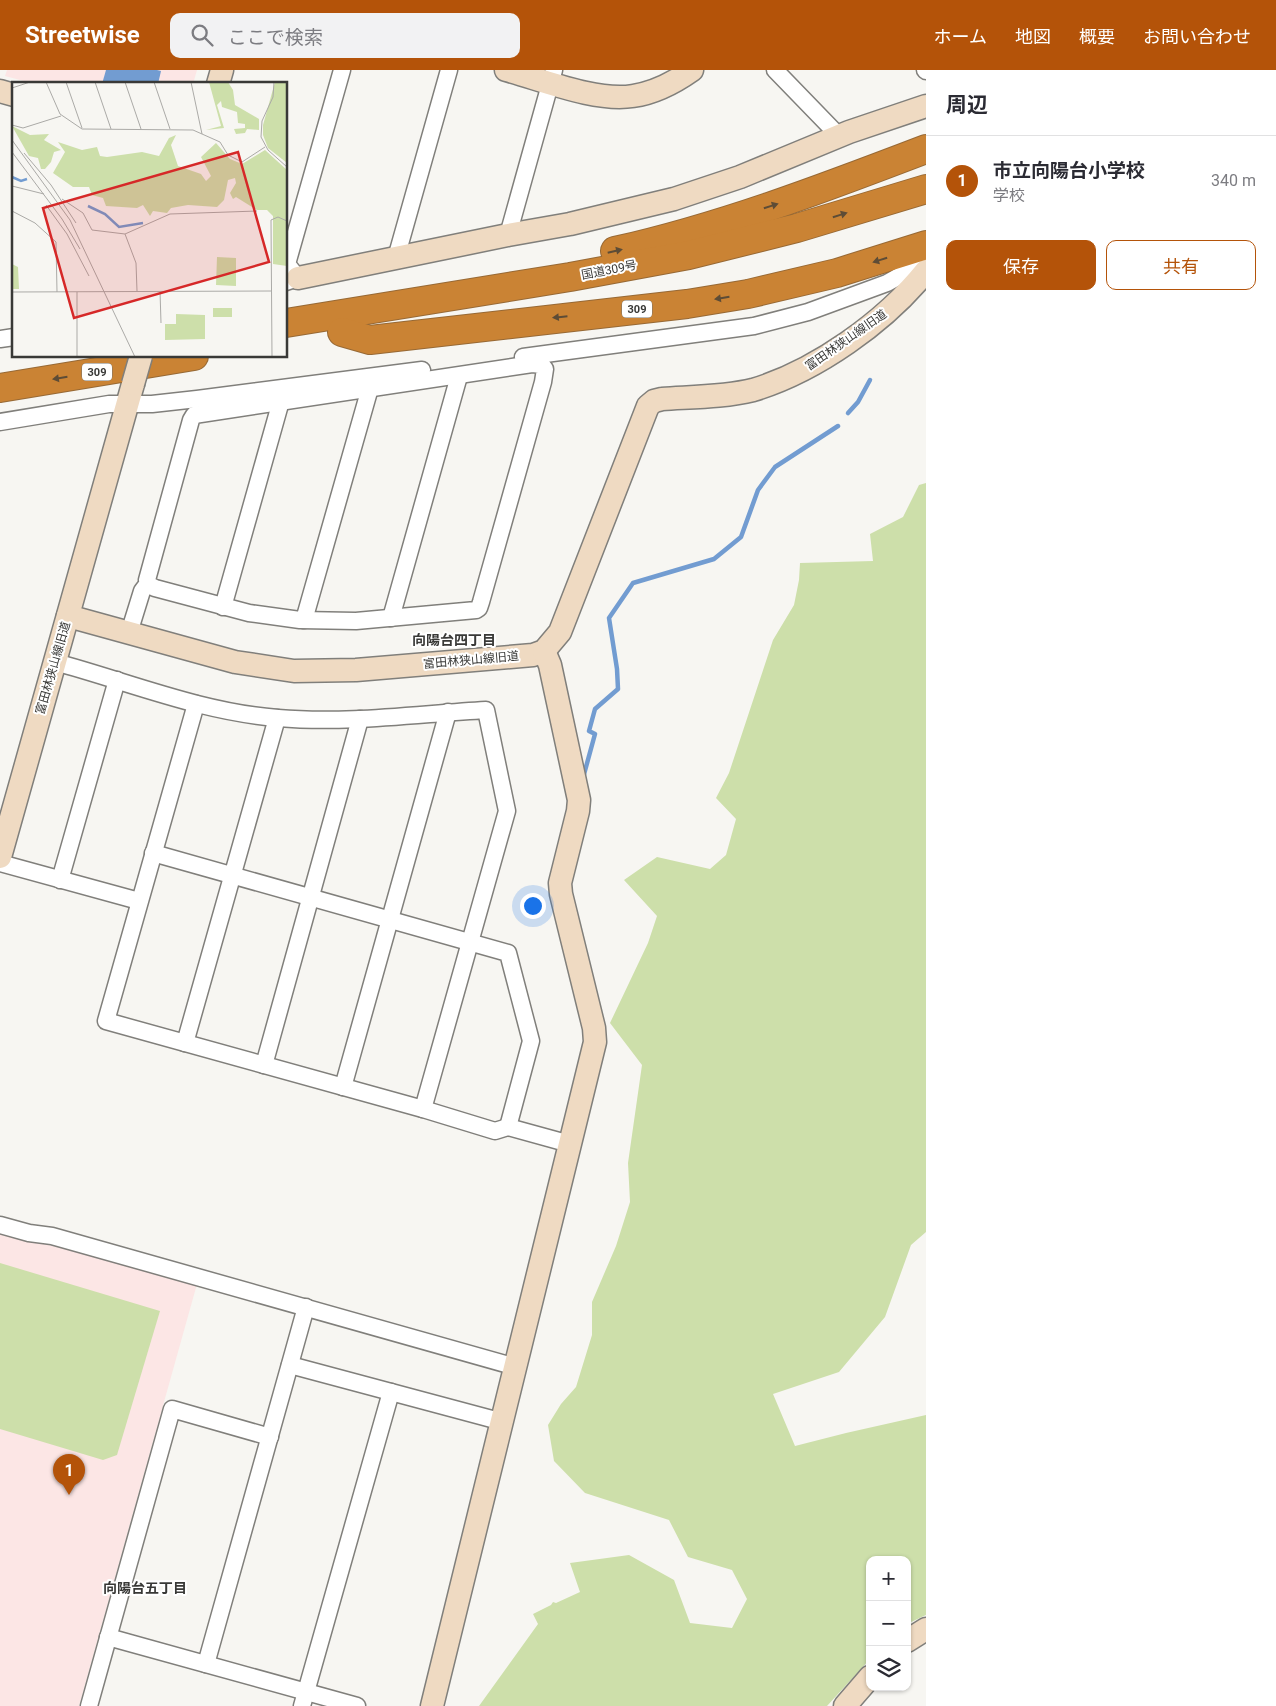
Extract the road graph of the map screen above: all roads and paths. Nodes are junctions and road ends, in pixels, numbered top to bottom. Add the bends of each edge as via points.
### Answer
1 (342, 70) edge
2 (448, 70) edge
3 (506, 70) edge
4 (692, 70) edge
5 (775, 70) edge
6 (552, 76) edge
7 (926, 106) edge
8 (839, 136) junction
9 (926, 148) edge
10 (926, 189) edge
11 (926, 208) edge
12 (508, 235) junction
13 (926, 245) edge
14 (396, 258) junction
15 (926, 261) edge
16 (926, 271) edge
17 (292, 280) edge
18 (363, 311) junction
19 (288, 323) edge
20 (342, 332) junction
21 (288, 341) edge
22 (69, 358) edge
23 (140, 358) edge
24 (182, 358) edge
25 (0, 370) edge
26 (459, 376) junction
27 (0, 388) edge
28 (370, 388) junction
29 (130, 394) junction
30 (281, 401) junction
31 (0, 422) edge
32 (148, 583) junction
33 (223, 607) junction
34 (68, 616) junction
35 (391, 618) junction
36 (304, 620) junction
37 (130, 633) junction
38 (544, 651) junction
39 (55, 662) junction
40 (117, 680) junction
41 (196, 704) junction
42 (448, 712) junction
43 (277, 718) junction
44 (360, 719) junction
45 (9, 792) edge
46 (153, 853) junction
47 (0, 857) edge
48 (0, 863) edge
49 (233, 875) junction
50 (60, 880) junction
51 (310, 897) junction
52 (139, 901) junction
53 (390, 919) junction
54 (470, 942) junction
55 (185, 1043) junction
56 (264, 1065) junction
57 (343, 1087) junction
58 (423, 1109) junction
59 (508, 1128) junction
60 (570, 1144) junction
61 (0, 1218) edge
62 (0, 1225) edge
63 (52, 1236) junction
64 (306, 1307) junction
65 (290, 1365) junction
66 (516, 1366) junction
67 (390, 1392) junction
68 (503, 1422) junction
69 (270, 1437) junction
70 (926, 1629) edge
71 (108, 1637) junction
72 (911, 1638) edge
73 (206, 1664) junction
74 (866, 1681) edge
75 (304, 1699) edge
76 (89, 1706) edge
77 (357, 1706) edge
78 (432, 1706) edge
79 (845, 1706) edge

1 - 17 street via 288,264
2 - 14 street
3 - 6 street
4 - 6 street via 662,88 634,96 592,94
5 - 8 street
6 - 12 street
7 - 8 street
8 - 12 street via 740,177 674,199
18 -> 9 highway via 694,231 801,197
18 -> 10 highway, 国道309号 via 570,278 689,255 797,228
11 - 20 highway, 国道309号 / 309 via 776,252 672,277
12 - 14 street
13 -> 20 highway, 309 via 797,283 687,304 370,340
14 - 17 street
15 - 29 street via 887,283 808,312 754,326 152,404
16 - 38 street, 富田林狭山線旧道 via 892,308 801,372 752,390 662,399 648,406 560,632
18 - 19 highway, 国道309号
20 - 21 highway, 国道309号 / 309
22 - 25 highway, 309
23 - 29 street, bridge
24 -> 27 highway, 309
26 - 28 street
26 - 35 street
26 - 35 street via 532,364 545,369 478,608
28 - 30 street
28 - 36 street
29 - 31 street via 109,404
29 - 34 street
30 - 32 street via 194,415 146,580
30 - 33 street
32 - 33 street via 155,588
32 - 37 street via 142,591
33 - 36 street via 263,616
34 - 37 street, 富田林狭山線旧道
34 - 39 street, 富田林狭山線旧道
35 - 36 street
37 - 38 street, 富田林狭山線旧道 via 235,662 294,670 356,670 533,656
38 - 60 street via 550,665 579,800 560,894 595,1042
39 - 40 street
39 - 45 street, 富田林狭山線旧道
40 - 41 street
40 - 50 street
41 - 43 street
41 - 46 street
42 - 44 street
42 - 53 street
42 - 54 street via 486,710 506,811
43 - 44 street via 314,721
43 - 49 street
44 - 51 street
45 - 47 street, 富田林狭山線旧道
46 - 49 street
46 - 52 street
48 - 50 street
49 - 51 street
49 - 55 street
50 - 52 street
51 - 53 street
51 - 56 street
52 - 55 street via 106,1021
53 - 54 street
53 - 57 street
54 - 58 street
54 - 59 street via 508,953 531,1041
55 - 56 street
56 - 57 street
57 - 58 street
58 - 59 street via 495,1131
59 - 60 street
60 - 66 street
61 - 63 street via 34,1227
62 - 63 street
63 - 64 street
64 - 65 street
64 - 66 street
65 - 67 street
65 - 69 street
66 - 68 street
67 - 68 street
67 - 75 street
68 - 78 street
69 - 71 street via 172,1409
69 - 73 street
70 - 72 street
71 - 73 street
71 - 76 street
73 - 75 street
74 - 79 street
75 - 77 street

